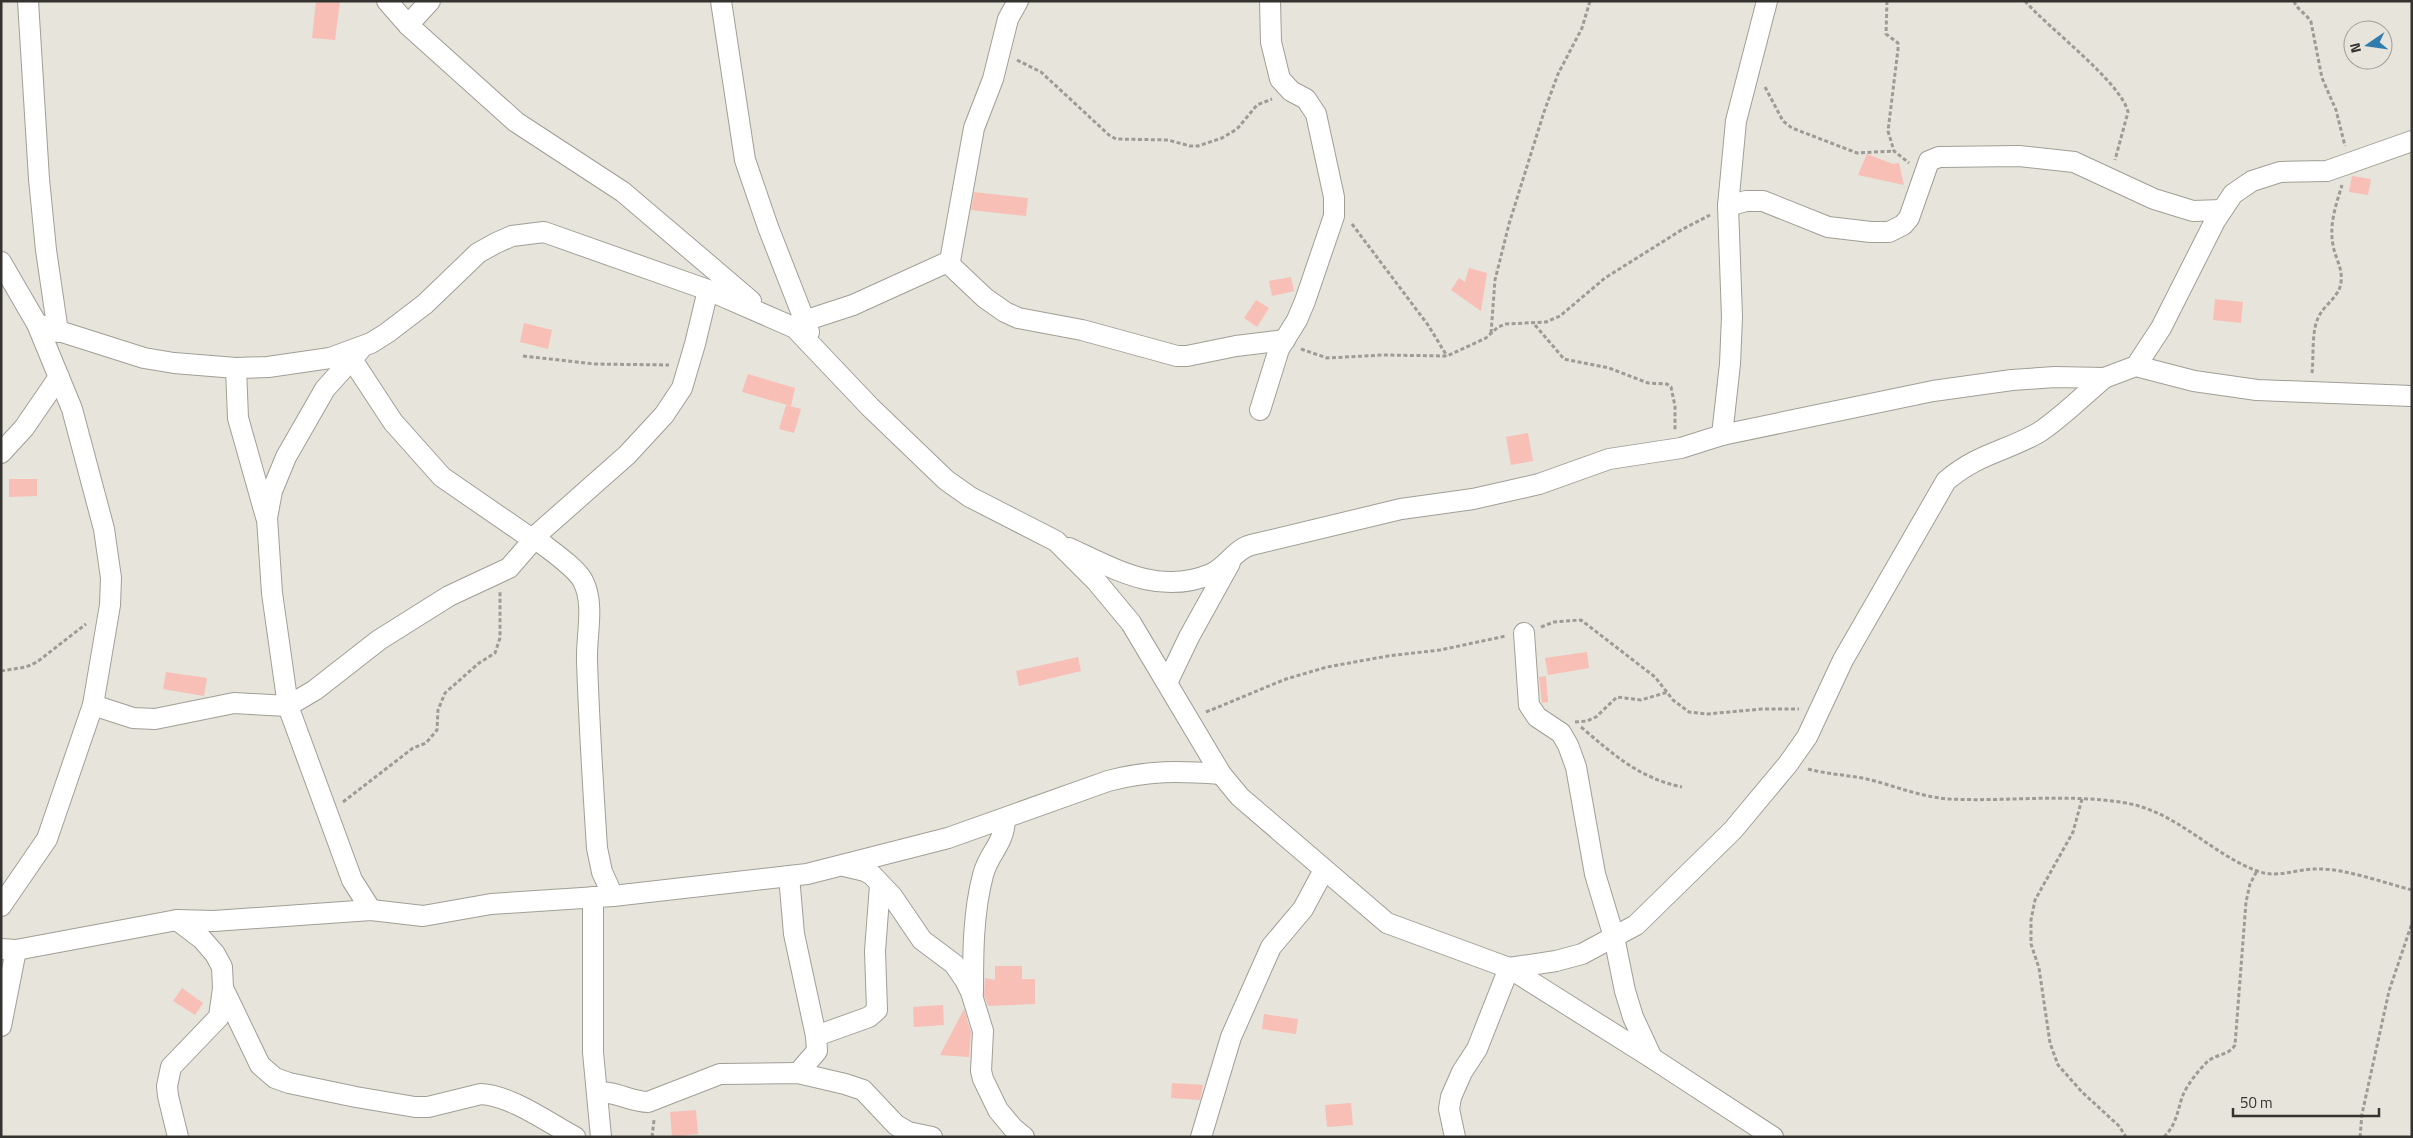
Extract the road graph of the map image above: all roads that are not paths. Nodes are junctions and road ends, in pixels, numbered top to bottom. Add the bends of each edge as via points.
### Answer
1 (28, 1) edge
2 (387, 1) edge
3 (430, 1) edge
4 (1018, 1) edge
5 (1270, 1) edge
6 (1767, 1) edge
7 (723, 4) edge
8 (408, 25) junction
9 (2412, 141) edge
10 (1728, 206) junction
11 (2222, 210) junction
12 (1, 262) edge
13 (948, 262) junction
14 (708, 290) junction
15 (768, 316) junction
16 (804, 321) junction
17 (37, 324) junction
18 (58, 332) junction
19 (1285, 340) junction
20 (366, 344) junction
21 (814, 345) junction
22 (351, 358) junction
23 (2136, 366) junction
24 (236, 368) junction
25 (59, 378) junction
26 (2104, 378) junction
27 (2411, 402) edge
28 (1260, 410) dead end
29 (1722, 435) junction
30 (1, 453) edge
31 (267, 518) junction
32 (534, 538) junction
33 (1056, 541) junction
34 (1233, 556) junction
35 (1524, 632) dead end
36 (1168, 681) junction
37 (92, 705) junction
38 (288, 706) junction
39 (1221, 774) junction
40 (1005, 819) junction
41 (844, 866) junction
42 (1324, 870) junction
43 (789, 876) junction
44 (880, 885) junction
45 (613, 896) junction
46 (593, 897) junction
47 (1, 906) edge
48 (371, 910) junction
49 (177, 920) junction
50 (1636, 925) junction
51 (1614, 937) junction
52 (9, 949) edge
53 (1620, 967) junction
54 (1510, 968) junction
55 (223, 988) junction
56 (974, 1000) junction
57 (1, 1026) edge
58 (816, 1036) junction
59 (1652, 1058) junction
60 (798, 1073) junction
61 (598, 1093) junction
62 (178, 1137) edge
63 (575, 1137) edge
64 (601, 1137) edge
65 (932, 1137) edge
66 (1024, 1137) edge
67 (1201, 1137) edge
68 (1455, 1137) edge
69 (1773, 1137) edge

1 - 18 street via 39,179
2 - 8 street
3 - 8 street
4 - 13 street via 1008,18 993,79 974,128 953,253
5 - 19 street via 1271,42 1280,79 1291,91 1306,99 1316,114 1334,197 1334,216 1305,301
6 - 10 street via 1736,122
7 - 16 street via 745,160
8 - 15 street via 516,122 623,192
9 - 11 street via 2327,171 2280,172 2252,181 2232,194
10 - 11 street via 1764,201 1828,227 1889,232 1910,218 1929,161 1939,156 2019,156 2074,162 2154,199 2193,211
10 - 29 street via 1732,318
11 - 23 street via 2161,328
12 - 17 street
13 - 16 street via 853,305
13 - 19 street via 986,298 1018,318 1082,330 1177,356
14 - 15 street
14 - 20 street via 544,232 512,236 478,253 425,304 387,333
14 - 32 street via 682,388 664,414 627,455
15 - 21 street via 795,328
16 - 21 street
17 - 18 street
17 - 25 street
18 - 24 street via 144,358
19 - 28 street via 1279,349
20 - 22 street
20 - 24 street via 330,358
21 - 33 street via 870,407 946,480 970,498
22 - 31 street via 325,389 286,458 272,491
22 - 32 street via 393,422 442,476
23 - 26 street
23 - 27 street via 2194,381 2257,390
24 - 31 street via 238,418
25 - 30 street via 24,428
25 - 37 street via 72,409 104,529 111,578 110,606
26 - 29 street via 2020,379 1933,391
26 - 50 street via 2041,431 1978,458 1946,481 1843,660 1807,737 1733,830
29 - 34 street via 1681,448 1609,459 1539,484 1473,499 1401,509 1274,539 1244,547
31 - 38 street via 272,593
32 - 38 street via 509,568 449,596 380,640 316,690
32 - 45 street via 576,571 587,592 596,848
33 - 34 street via 1138,579 1172,583 1211,574
33 - 36 street via 1097,582 1131,623
34 - 36 street via 1188,637
35 - 51 street via 1530,705 1536,717 1561,733 1576,767 1595,874
36 - 39 street
37 - 38 street via 133,718 155,719 234,703
37 - 47 street via 48,838
38 - 48 street via 352,880
39 - 40 street via 1155,771 1132,774
39 - 42 street via 1240,797
40 - 41 street
40 - 56 street via 1003,836 983,872 979,894 973,952
41 - 43 street
41 - 44 street via 868,872
42 - 54 street via 1387,923
42 - 67 street via 1303,909 1271,947 1231,1037
43 - 45 street
43 - 58 street via 794,934
44 - 56 street via 892,896 922,940 954,964
44 - 58 street via 875,951 877,1010 869,1017
45 - 46 street
46 - 48 street via 491,904 424,916
46 - 61 street via 593,1052
48 - 49 street via 214,922
49 - 52 street
49 - 55 street via 216,954 222,968
50 - 51 street
50 - 53 street
51 - 53 street
51 - 54 street via 1582,954 1556,962
52 - 57 street
53 - 59 street via 1634,1017
54 - 59 street
54 - 68 street via 1477,1049 1451,1096
55 - 62 street via 219,1017 171,1067 167,1086
55 - 63 street via 260,1065 275,1078 416,1107 490,1095 504,1098
56 - 66 street via 983,1031 983,1079 998,1110
58 - 60 street via 817,1051
59 - 69 street
60 - 61 street via 720,1074 648,1102 638,1102 606,1091
60 - 65 street via 863,1090 896,1124 908,1132
61 - 64 street

